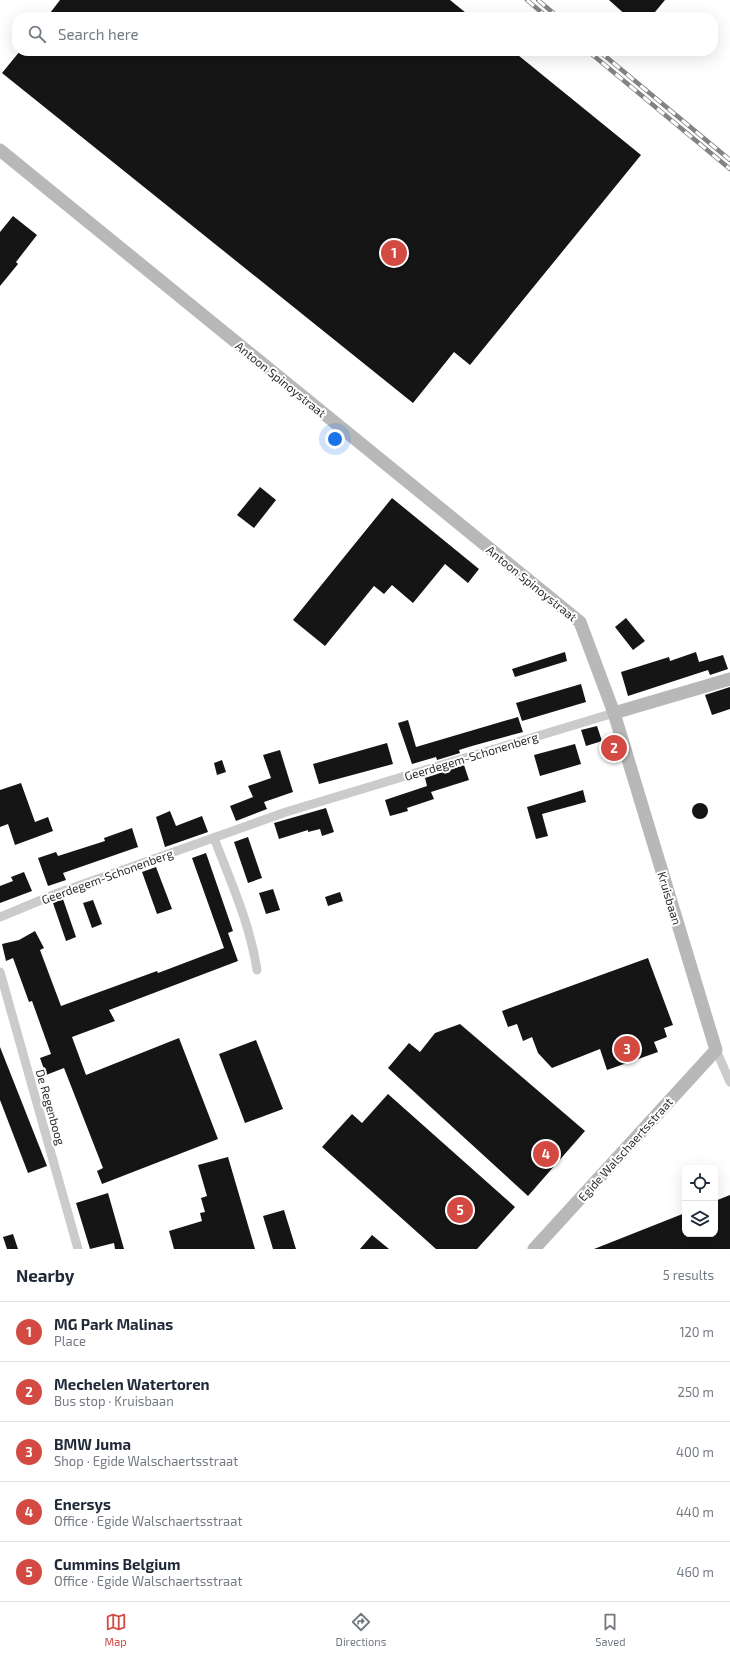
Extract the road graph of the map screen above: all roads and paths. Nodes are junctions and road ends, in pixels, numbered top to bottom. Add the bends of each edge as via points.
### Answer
1 (0, 150) edge
2 (730, 679) edge
3 (614, 713) junction
4 (214, 838) junction
5 (0, 917) edge
6 (257, 970) dead end
7 (0, 972) edge
8 (716, 1050) junction
9 (730, 1082) edge
10 (78, 1249) edge
11 (534, 1249) edge

1 - 3 street, Antoon Spinoystraat via 580,622
2 - 3 street, Geerdegem-Schonenberg
3 - 4 street, Geerdegem-Schonenberg via 286,812
3 - 8 street, Kruisbaan
4 - 5 street, Geerdegem-Schonenberg via 58,893
4 - 6 street via 248,926
7 - 10 street, De Regenboog
8 - 9 street, Kruisbaan
8 - 11 street, Egide Walschaertsstraat

